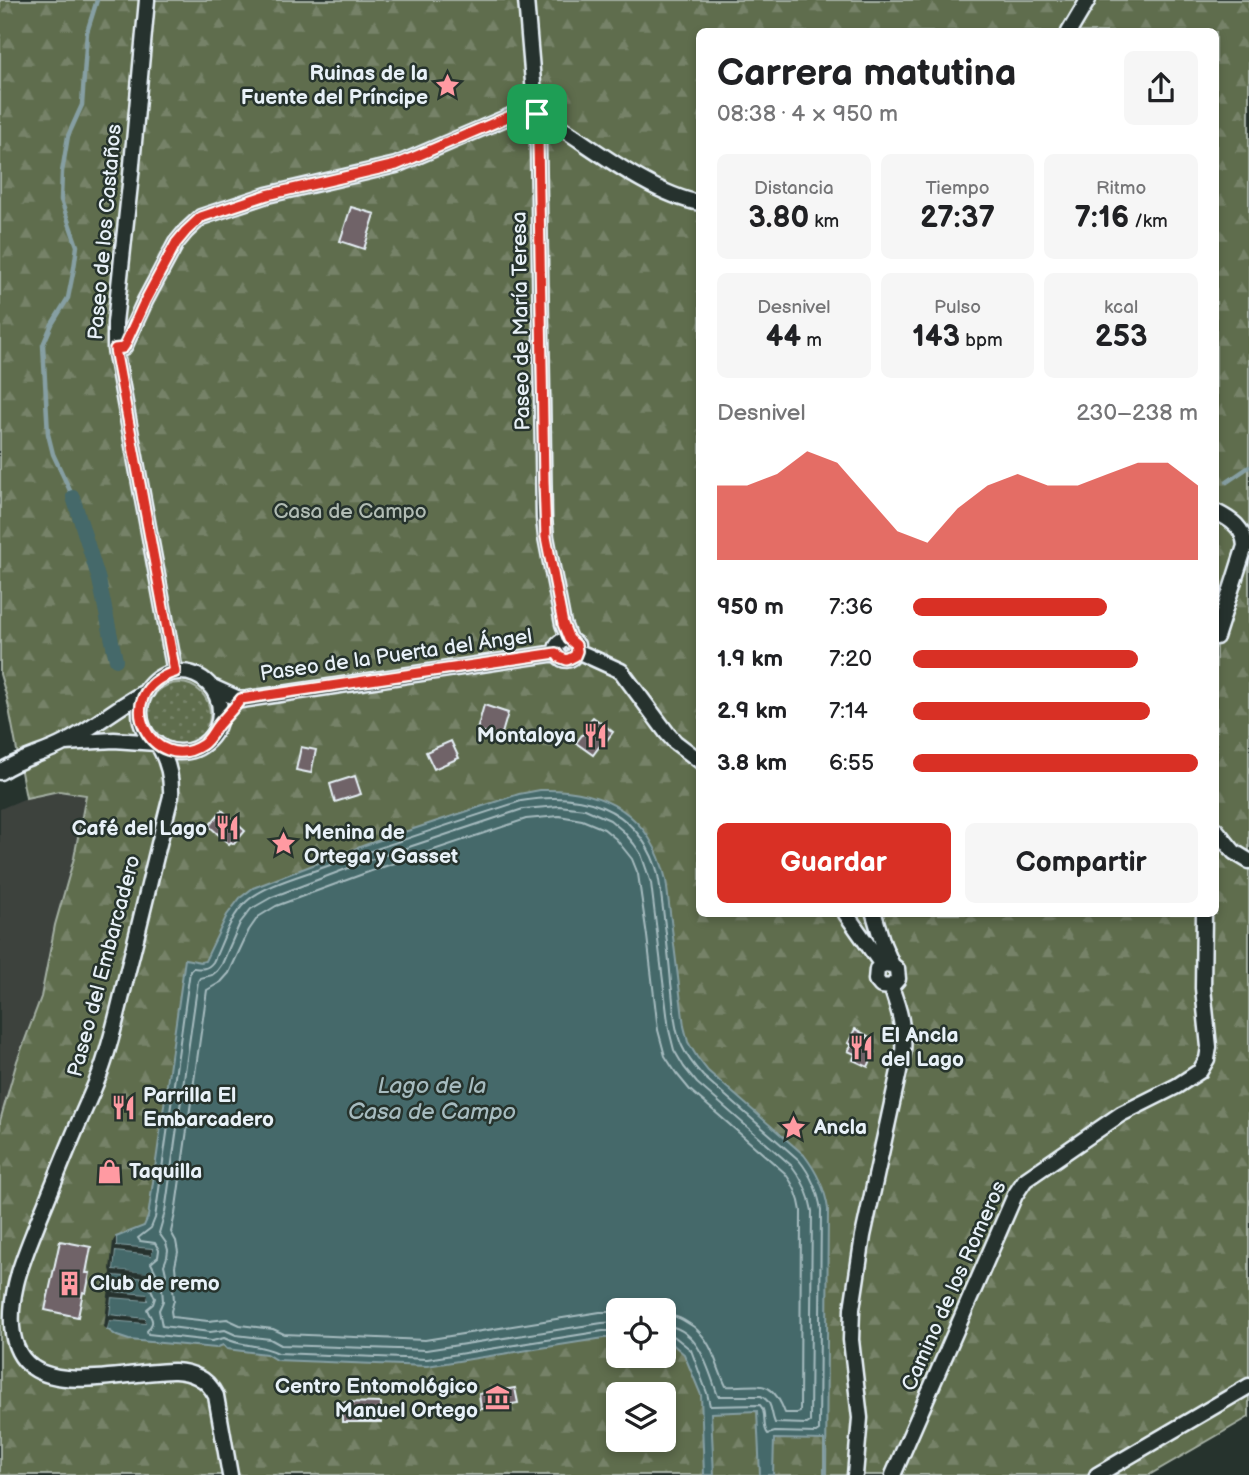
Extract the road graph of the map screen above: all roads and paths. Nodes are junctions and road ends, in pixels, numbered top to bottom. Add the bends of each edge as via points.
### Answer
1 (146, 0) edge
2 (526, 0) edge
3 (1088, 0) edge
4 (1071, 28) edge
5 (537, 114) junction
6 (696, 201) edge
7 (115, 349) junction
8 (1219, 514) edge
9 (1219, 628) edge
10 (573, 645) junction
11 (175, 672) junction
12 (210, 686) junction
13 (147, 691) junction
14 (241, 699) junction
15 (217, 727) junction
16 (64, 744) junction
17 (157, 744) junction
18 (696, 758) edge
19 (0, 772) edge
20 (1219, 834) edge
21 (1249, 861) edge
22 (848, 917) edge
23 (875, 917) edge
24 (1204, 917) edge
25 (887, 965) junction
26 (1249, 1387) edge
27 (230, 1475) edge
28 (855, 1475) edge
29 (893, 1475) edge
30 (1097, 1475) edge

1 - 7 street, Paseo de los Castaños
2 - 5 street, Paseo de María Teresa
3 - 4 street
5 - 6 street via 659,189
5 - 7 street via 522,111 396,165 267,195 201,217 176,243 125,345
5 - 10 street, Paseo de María Teresa via 544,518 563,624
7 - 11 street, Paseo de los Castaños
8 - 9 street via 1239,527 1245,546
10 - 14 street, Paseo de la Puerta del Ángel via 564,639 556,653
10 - 18 street via 621,671 667,733
11 - 12 street via 195,675
11 - 13 street via 158,679
12 - 14 street, Paseo de la Puerta del Ángel
12 - 15 street via 219,706
13 - 16 street
13 - 17 street via 141,716 145,731
14 - 15 street, Paseo de la Puerta del Ángel
15 - 17 street via 208,740 193,749 176,751
16 - 17 street via 114,740
16 - 19 street
17 - 27 street, Paseo del Embarcadero via 169,769 171,796 139,929 105,1060 16,1284 13,1337 32,1367 59,1378 172,1371 200,1377 210,1385 220,1407
20 - 21 street
22 - 25 street
23 - 25 street
24 - 29 street, Camino de los Romeros via 1207,1059 1200,1071 1121,1114 1025,1180
25 - 28 street via 899,976 891,987 904,1036 852,1309 860,1418
26 - 30 street

